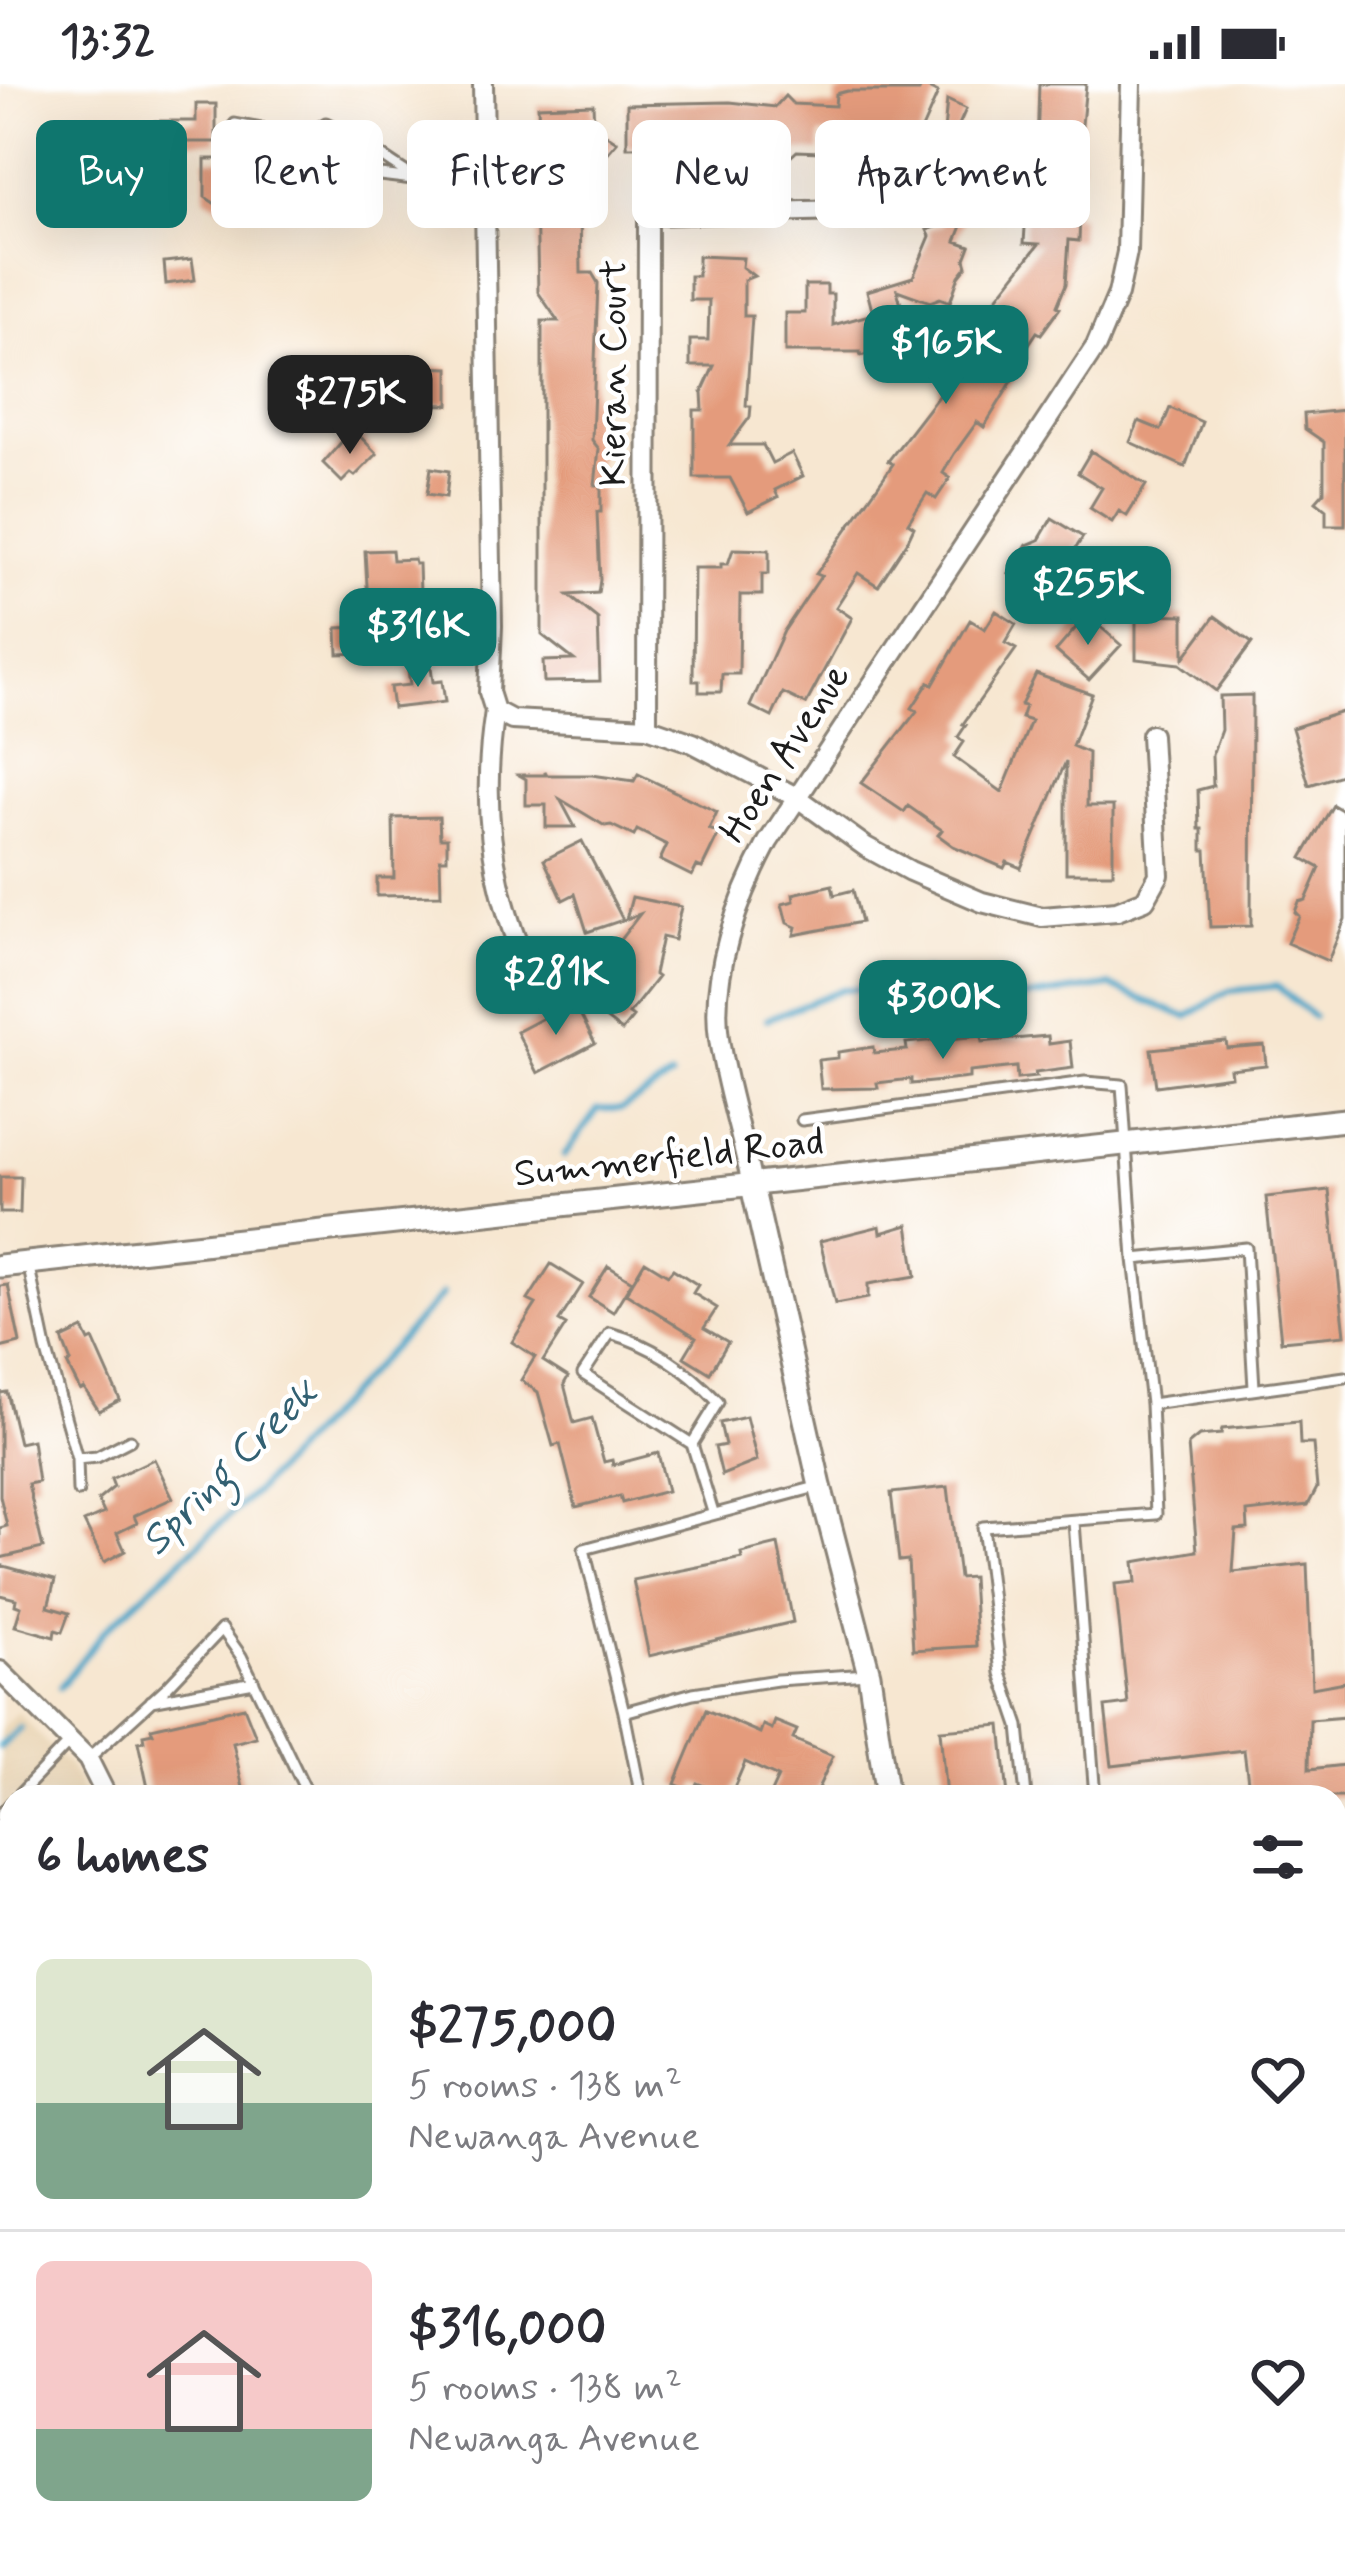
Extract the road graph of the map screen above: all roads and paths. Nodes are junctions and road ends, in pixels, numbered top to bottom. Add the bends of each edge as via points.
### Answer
1 (483, 84) edge
2 (1131, 84) edge
3 (484, 120) edge
4 (815, 211) edge
5 (485, 228) edge
6 (495, 711) junction
7 (647, 727) junction
8 (1151, 735) dead end
9 (797, 798) junction
10 (524, 961) dead end
11 (802, 1120) dead end
12 (1345, 1120) edge
13 (1125, 1145) junction
14 (752, 1186) junction
15 (1134, 1259) junction
16 (28, 1263) junction
17 (0, 1266) edge
18 (1345, 1377) edge
19 (1254, 1388) junction
20 (1151, 1404) junction
21 (130, 1440) dead end
22 (692, 1444) junction
23 (77, 1459) junction
24 (820, 1486) junction
25 (78, 1491) dead end
26 (712, 1512) junction
27 (1074, 1522) junction
28 (0, 1671) edge
29 (868, 1673) junction
30 (254, 1682) junction
31 (152, 1701) junction
32 (624, 1712) junction
33 (71, 1740) junction
34 (88, 1759) junction
35 (28, 1785) edge
36 (101, 1785) edge
37 (303, 1785) edge
38 (639, 1785) edge
39 (885, 1785) edge
40 (1025, 1785) edge
41 (1094, 1785) edge

1 - 3 street
2 - 9 street, Hoen Avenue via 1126,252 1096,346
4 - 7 street, Kieran Court via 648,214
5 - 6 street
6 - 7 street via 512,720
6 - 10 street via 492,848 502,906
7 - 9 street via 722,755
8 - 9 street via 1159,875 1145,900 1117,911 1042,917 982,902 866,847
9 - 14 street, Hoen Avenue via 746,884 718,1007
11 - 13 lane via 1085,1082 1122,1085
12 - 13 street, Summerfield Road
13 - 14 street, Summerfield Road
13 - 15 lane
14 - 16 street, Summerfield Road
14 - 24 street, Hoen Avenue
15 - 19 lane via 1246,1248
15 - 20 lane
16 - 17 street, Summerfield Road
16 - 23 lane
18 - 19 lane
19 - 20 lane
20 - 27 lane via 1156,1514
21 - 23 lane
22 - 22 lane via 718,1402 690,1372 610,1333 583,1374
22 - 26 lane
23 - 25 lane
24 - 26 lane
24 - 29 street, Hoen Avenue
26 - 32 lane via 584,1549
27 - 40 lane via 983,1527
27 - 41 lane
28 - 33 street
29 - 32 lane via 777,1680
29 - 39 street, Hoen Avenue
30 - 31 lane
30 - 31 lane via 222,1629
30 - 37 lane
31 - 34 lane
32 - 38 lane
33 - 34 street
33 - 35 lane
34 - 36 street

